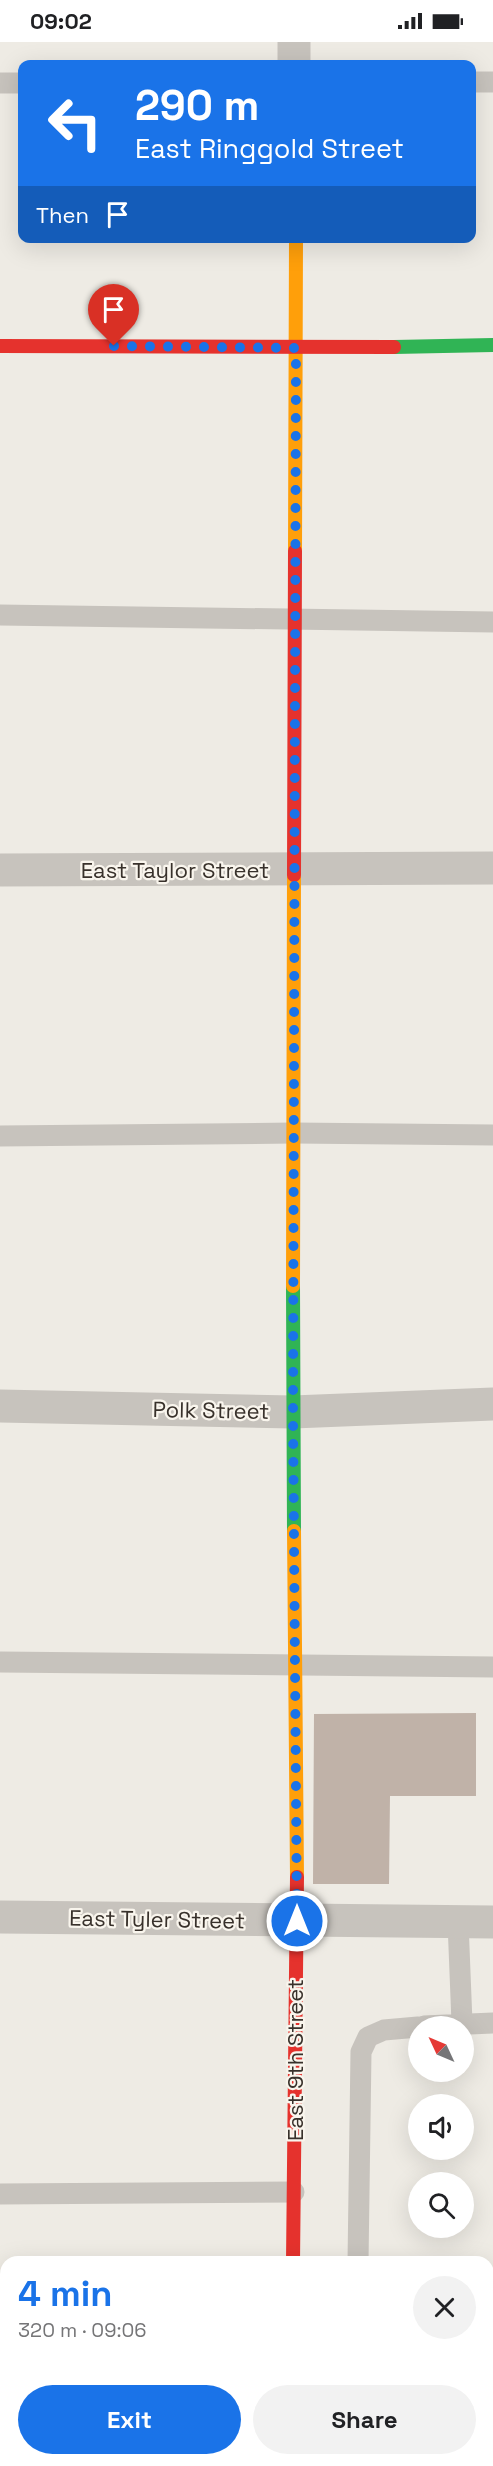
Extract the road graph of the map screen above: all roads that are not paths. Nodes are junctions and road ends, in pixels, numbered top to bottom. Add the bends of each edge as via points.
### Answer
1 (294, 42) edge
2 (294, 60) edge
3 (476, 82) edge
4 (493, 82) edge
5 (0, 83) edge
6 (18, 83) edge
7 (296, 243) edge
8 (0, 345) edge
9 (493, 345) edge
10 (296, 348) junction
11 (0, 615) edge
12 (295, 618) junction
13 (493, 622) edge
14 (493, 868) edge
15 (0, 870) edge
16 (294, 870) junction
17 (294, 1133) junction
18 (493, 1135) edge
19 (0, 1136) edge
20 (493, 1404) edge
21 (0, 1407) edge
22 (293, 1412) junction
23 (0, 1662) edge
24 (295, 1666) junction
25 (493, 1667) edge
26 (0, 1917) edge
27 (297, 1921) junction
28 (458, 1922) junction
29 (493, 1922) edge
30 (462, 2016) edge
31 (474, 2023) edge
32 (493, 2023) edge
33 (408, 2028) edge
34 (294, 2192) junction
35 (0, 2193) edge
36 (293, 2256) edge
37 (358, 2256) edge

1 - 2 street
3 - 4 lane
5 - 6 lane
7 - 10 street, East 9th Street
8 - 10 street
9 - 10 street
10 - 12 street, East 9th Street
11 - 12 lane
12 - 13 lane
12 - 16 street, East 9th Street
14 - 16 street, East Taylor Street
15 - 16 street, East Taylor Street
16 - 17 street, East 9th Street
17 - 18 lane
17 - 19 lane
17 - 22 street, East 9th Street
20 - 22 street, Polk Street
21 - 22 street, Polk Street
22 - 24 street, East 9th Street
23 - 24 lane
24 - 25 lane
24 - 27 street, East 9th Street
26 - 27 street, East Tyler Street
27 - 28 street, East Tyler Street
27 - 34 street, East 9th Street
28 - 29 street, East Tyler Street
28 - 30 lane
31 - 32 lane
33 - 37 lane via 384,2030 368,2037 361,2052
34 - 35 lane
34 - 36 street, East 9th Street

